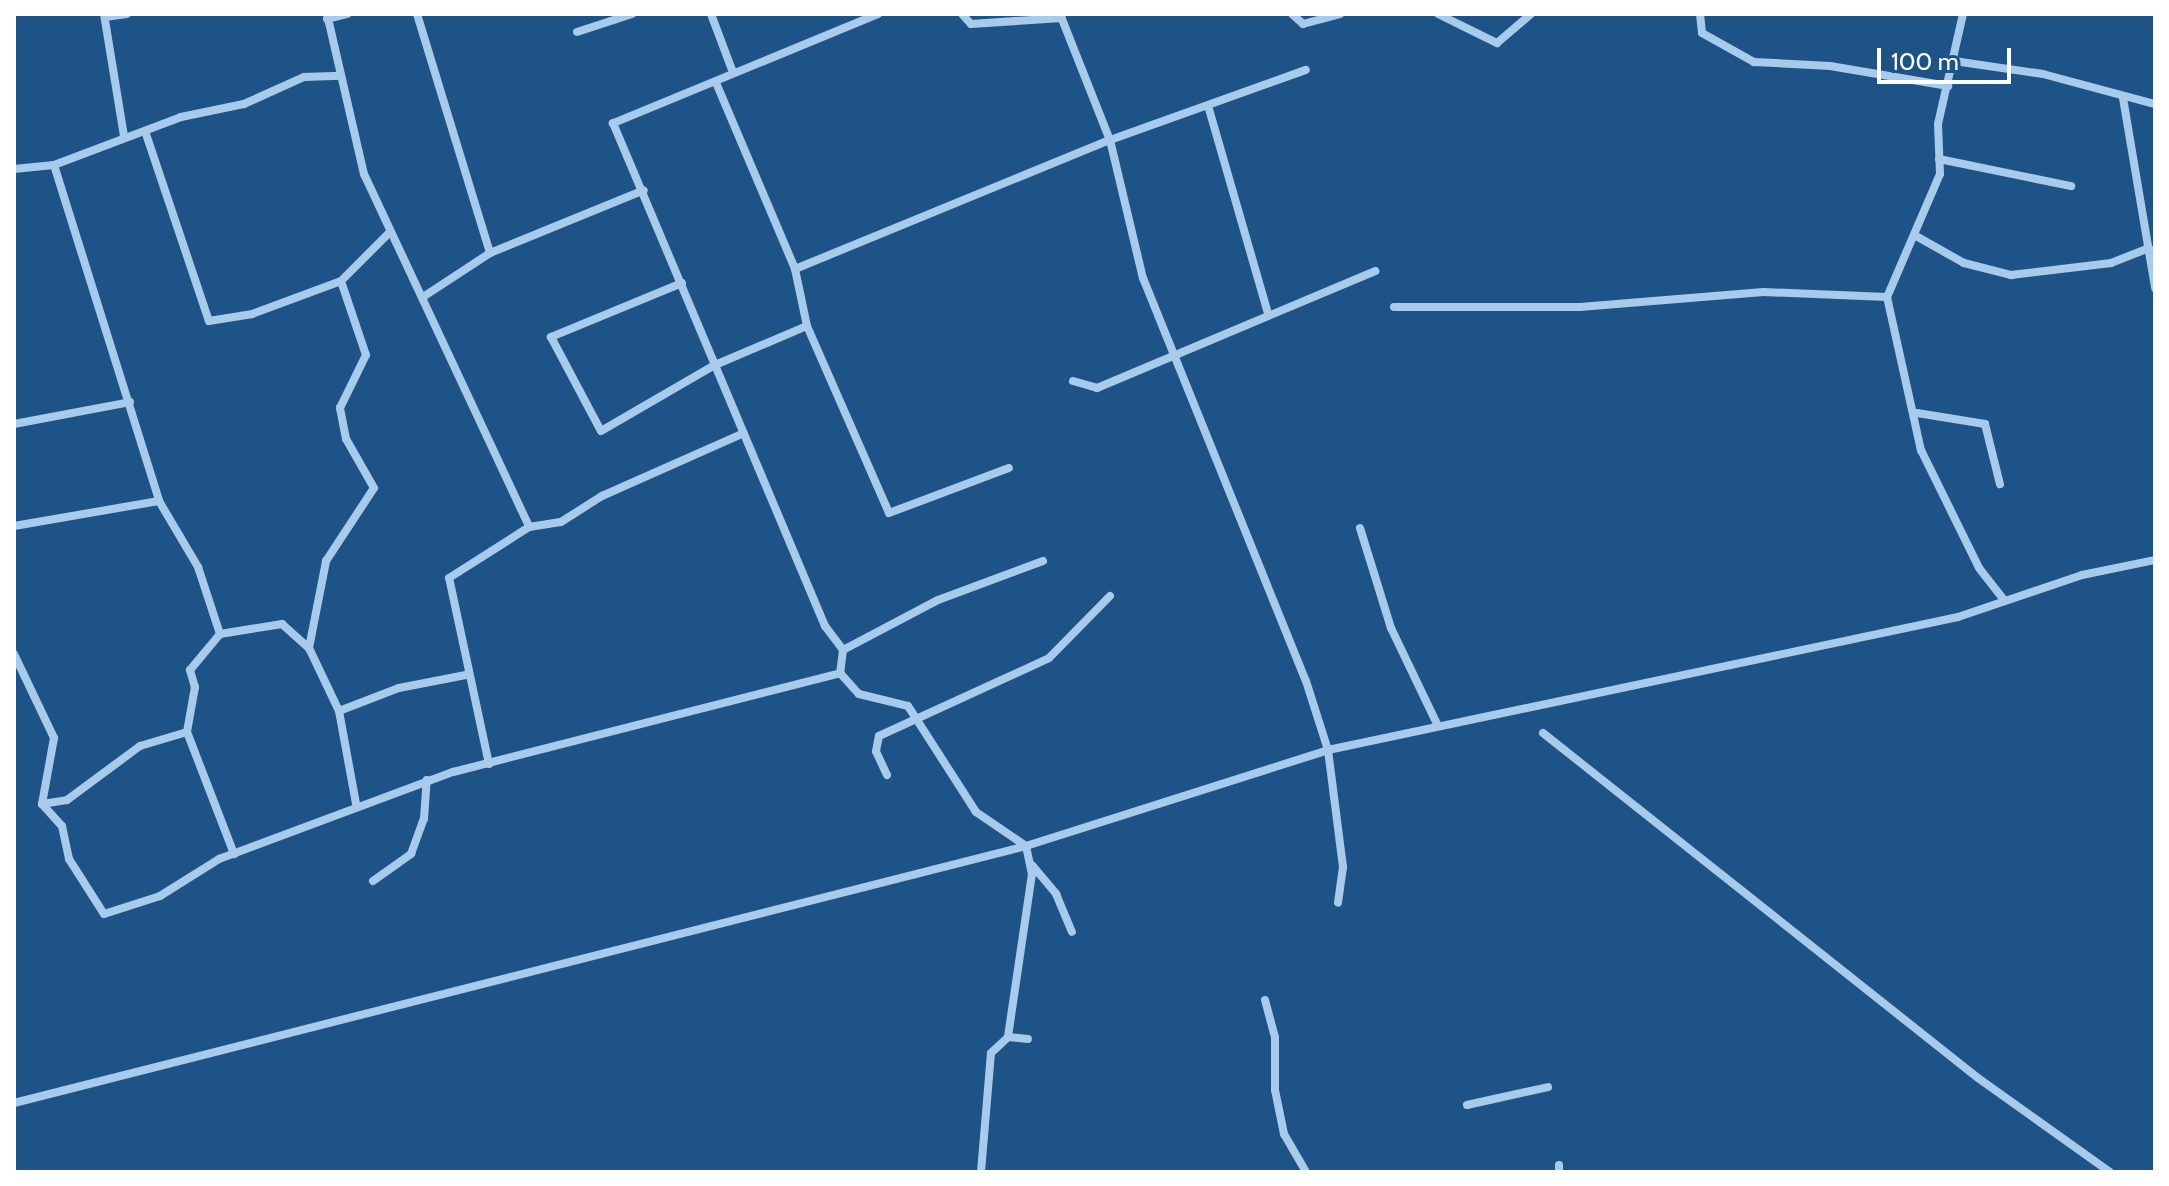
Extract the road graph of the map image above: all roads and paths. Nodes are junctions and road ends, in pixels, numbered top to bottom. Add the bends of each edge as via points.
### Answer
1 (127, 14) edge
2 (347, 14) edge
3 (417, 14) edge
4 (632, 14) edge
5 (711, 14) edge
6 (878, 14) edge
7 (962, 14) edge
8 (1292, 14) edge
9 (1340, 14) edge
10 (1438, 14) edge
11 (1531, 14) edge
12 (1700, 14) edge
13 (1963, 14) edge
14 (104, 16) edge
15 (327, 16) edge
16 (1061, 16) edge
17 (577, 32) dead end
18 (1954, 61) junction
19 (732, 70) junction
20 (1306, 70) dead end
21 (341, 76) junction
22 (717, 85) junction
23 (1948, 86) junction
24 (2123, 98) junction
25 (2155, 104) edge
26 (1209, 109) junction
27 (146, 134) junction
28 (124, 136) junction
29 (1110, 140) junction
30 (1939, 159) junction
31 (54, 165) junction
32 (14, 169) edge
33 (2071, 186) dead end
34 (644, 190) junction
35 (389, 233) junction
36 (1916, 236) junction
37 (2149, 248) junction
38 (490, 253) junction
39 (795, 269) junction
40 (1375, 271) dead end
41 (341, 281) junction
42 (682, 283) junction
43 (2155, 288) edge
44 (423, 297) junction
45 (1887, 297) junction
46 (1394, 307) dead end
47 (1268, 314) junction
48 (807, 326) junction
49 (1178, 352) junction
50 (715, 365) junction
51 (1073, 381) dead end
52 (130, 402) junction
53 (1917, 413) junction
54 (14, 424) edge
55 (744, 433) junction
56 (1009, 468) dead end
57 (2000, 484) dead end
58 (159, 501) junction
59 (14, 526) edge
60 (529, 527) junction
61 (1360, 528) dead end
62 (2155, 560) edge
63 (1043, 561) dead end
64 (1110, 596) dead end
65 (2004, 600) junction
66 (220, 634) junction
67 (309, 648) junction
68 (843, 650) junction
69 (14, 654) edge
70 (840, 673) junction
71 (466, 675) junction
72 (339, 711) junction
73 (921, 719) junction
74 (1437, 724) junction
75 (187, 732) junction
76 (1543, 733) dead end
77 (1328, 750) junction
78 (489, 764) junction
79 (887, 775) dead end
80 (427, 780) junction
81 (42, 804) junction
82 (356, 804) junction
83 (1026, 846) junction
84 (234, 854) junction
85 (1029, 861) junction
86 (373, 881) dead end
87 (1338, 903) dead end
88 (1072, 932) dead end
89 (1265, 1000) dead end
90 (1008, 1037) junction
91 (1028, 1039) dead end
92 (1548, 1087) dead end
93 (14, 1103) edge
94 (1467, 1105) dead end
95 (981, 1172) edge
96 (1306, 1172) edge
97 (2110, 1172) edge

1 - 14 street
2 - 15 street
3 - 38 street
4 - 17 street
5 - 19 street
6 - 19 street
7 - 16 street via 971,24
8 - 9 street via 1303,24
10 - 11 street via 1497,43
12 - 23 street via 1702,33 1754,62 1830,66
13 - 18 street
14 - 28 street
15 - 21 street
16 - 29 street
18 - 23 street
18 - 24 street via 2043,74
19 - 22 street
20 - 26 street
21 - 27 street via 304,77 244,104 181,117
21 - 35 street via 364,174 383,206
22 - 34 street via 613,123
22 - 39 street
23 - 30 street via 1938,124
24 - 25 street
24 - 37 street
26 - 29 street
26 - 47 street
27 - 28 street
27 - 41 street via 209,321 252,314
28 - 31 street
29 - 39 street
29 - 49 street via 1143,278
30 - 33 street
30 - 36 street via 1940,174
31 - 32 street
31 - 52 street
34 - 38 street
34 - 42 street
35 - 41 street
35 - 44 street
36 - 37 street via 1964,263 2011,275 2111,263
36 - 45 street
37 - 43 street
38 - 44 street
39 - 48 street
40 - 47 street
41 - 67 street via 366,355 340,408 346,439 374,488 326,561
42 - 50 street
42 - 50 street via 551,337 601,431
44 - 60 street
45 - 46 street via 1763,292 1580,307
45 - 53 street
47 - 49 street
48 - 50 street
48 - 56 street via 889,513
49 - 51 street via 1097,388
49 - 77 street
50 - 55 street
52 - 54 street
52 - 58 street
53 - 57 street via 1985,424
53 - 65 street via 1921,450 1939,478 1941,494 1979,568
55 - 60 street via 602,496 561,522
55 - 68 street via 825,626
58 - 59 street
58 - 66 street via 198,567
60 - 71 street via 449,578
61 - 74 street via 1391,628
62 - 65 street
63 - 68 street via 938,600
64 - 73 street via 1049,658
65 - 74 street via 1958,617
66 - 67 street via 282,624
66 - 75 street via 190,670 195,687
67 - 72 street
68 - 70 street
69 - 81 street via 54,738
70 - 73 street via 859,694 908,706
70 - 78 street
71 - 72 street via 399,688
71 - 78 street
72 - 82 street
73 - 79 street via 879,736 876,751
73 - 83 street via 976,812
74 - 77 street
75 - 81 street via 140,746 67,800
75 - 84 street
76 - 97 street via 1978,1078
77 - 83 street
77 - 87 street via 1343,867
78 - 80 street
80 - 82 street
80 - 86 street via 424,819 411,854
81 - 84 street via 62,826 69,859 104,914 160,896
82 - 84 street
83 - 85 street
83 - 93 street
85 - 88 street via 1056,894
85 - 90 street
89 - 96 street via 1275,1037 1275,1090 1284,1134
90 - 91 street
90 - 95 street via 991,1053
92 - 94 street

